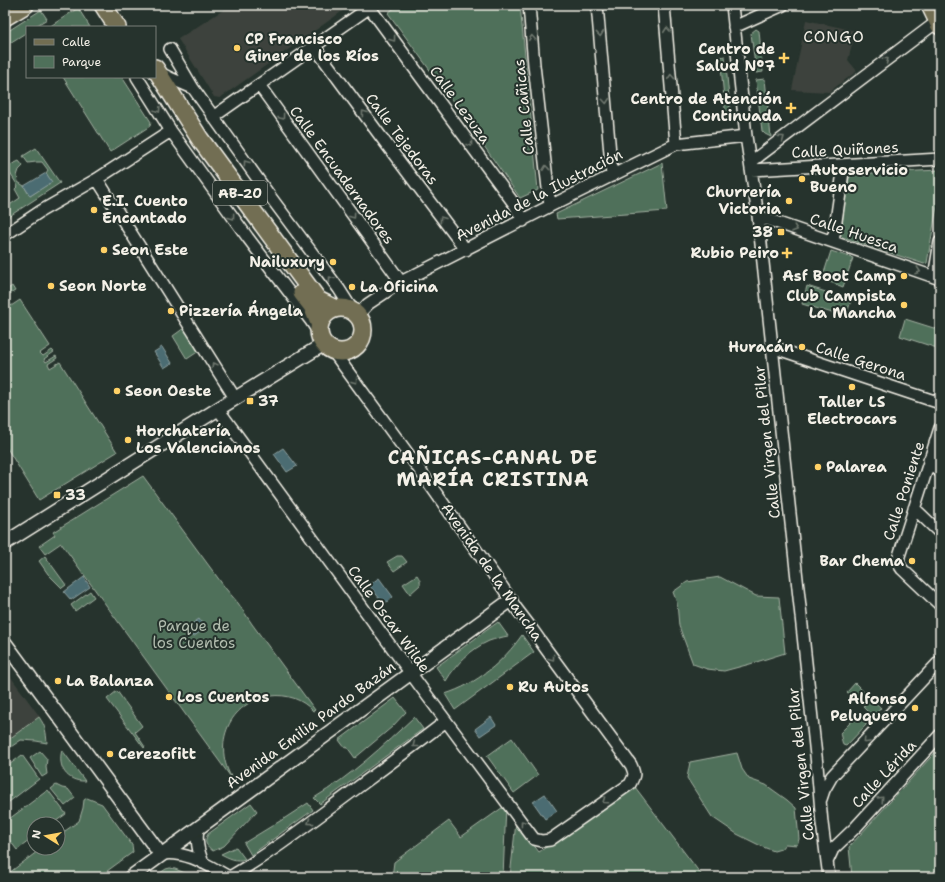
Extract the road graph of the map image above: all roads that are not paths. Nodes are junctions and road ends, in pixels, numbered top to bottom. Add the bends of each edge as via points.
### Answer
1 (25, 5) edge
2 (529, 5) edge
3 (597, 5) edge
4 (664, 5) edge
5 (732, 5) edge
6 (784, 5) edge
7 (930, 5) edge
8 (372, 6) edge
9 (111, 16) edge
10 (5, 17) edge
11 (939, 24) edge
12 (127, 26) edge
13 (734, 27) junction
14 (314, 46) junction
15 (170, 49) dead end
16 (156, 73) edge
17 (156, 75) edge
18 (156, 76) edge
19 (138, 78) edge
20 (259, 85) junction
21 (193, 88) junction
22 (213, 117) junction
23 (171, 132) junction
24 (746, 136) junction
25 (676, 144) junction
26 (940, 159) edge
27 (844, 165) junction
28 (751, 166) junction
29 (612, 176) junction
30 (97, 179) junction
31 (550, 206) junction
32 (758, 216) junction
33 (523, 221) junction
34 (5, 235) edge
35 (833, 242) junction
36 (940, 242) edge
37 (466, 250) junction
38 (937, 278) edge
39 (401, 282) junction
40 (334, 308) junction
41 (356, 313) junction
42 (323, 338) junction
43 (772, 347) junction
44 (235, 398) junction
45 (940, 403) edge
46 (218, 409) junction
47 (940, 428) edge
48 (929, 460) junction
49 (940, 472) edge
50 (914, 508) junction
51 (940, 533) edge
52 (5, 542) edge
53 (511, 600) junction
54 (940, 605) edge
55 (5, 643) edge
56 (940, 661) edge
57 (410, 673) junction
58 (446, 721) junction
59 (940, 735) edge
60 (817, 765) junction
61 (832, 776) junction
62 (820, 801) junction
63 (822, 823) junction
64 (198, 828) junction
65 (850, 832) junction
66 (542, 841) joint
67 (161, 854) junction
68 (827, 863) junction
69 (203, 864) junction
70 (130, 877) edge
71 (230, 877) edge
72 (829, 877) edge

1 - 10 main road
31 -> 2 street, Calle Cañicas
3 -> 29 street
25 -> 4 street
5 - 13 street, Calle Virgen del Pilar
6 - 13 street
7 - 11 main road
8 - 14 street
8 -> 33 street, Calle Lezuza via 515,205
9 - 12 main road
28 -> 11 street
13 - 24 street, Calle Virgen del Pilar
14 - 20 street
37 -> 14 street, Calle Tejedoras
15 - 21 street
16 - 21 street
17 - 40 main road, AB-20 via 318,300
18 - 42 main road, Avenida de la Mancha / AB-20 via 186,134 312,306
19 -> 23 street, Avenida de la Mancha
20 - 22 street
20 -> 39 street, Calle Encuadernadores
21 - 22 street
41 -> 22 street
23 - 30 street
23 -> 42 street, Avenida de la Mancha
24 - 25 street, Avenida de la Ilustración
24 - 28 street, Calle Virgen del Pilar
25 - 29 street, Avenida de la Ilustración
26 - 27 street, Calle Quiñones
27 - 28 street, Calle Quiñones
27 - 35 street
28 - 32 street, Calle Virgen del Pilar
29 - 31 street, Avenida de la Ilustración
30 - 34 street
44 -> 30 street
31 - 33 street, Avenida de la Ilustración
32 -> 35 street, Calle Huesca
32 - 43 street, Calle Virgen del Pilar
33 - 37 street, Avenida de la Ilustración
35 -> 38 street, Calle Huesca
36 - 38 street
37 - 39 street, Avenida de la Ilustración
39 - 41 street, Avenida de la Ilustración
40 - 41 main road via 345,308
40 - 42 main road via 323,317
41 - 42 main road via 363,329 362,338 357,346 349,351 340,352
42 - 44 street
42 -> 53 street, Avenida de la Mancha
43 - 45 street, Calle Gerona
43 - 60 street, Calle Virgen del Pilar
44 - 46 street
46 - 52 street
46 - 57 street, Calle Oscar Wilde
47 - 48 street, Calle Poniente
48 - 49 street
48 - 50 street, Calle Poniente
50 - 51 street
50 - 54 street, Calle Poniente via 898,563
53 - 57 street, Avenida Emilia Pardo Bazán
53 -> 66 street, Avenida de la Mancha via 634,771 630,784 550,840
55 - 67 street
56 -> 61 street
57 - 58 street, Calle Oscar Wilde
57 - 64 street, Avenida Emilia Pardo Bazán
66 -> 58 street, Calle Oscar Wilde via 534,839
58 -> 71 street via 292,835
65 -> 59 street, Calle Lérida
60 - 61 street via 826,775
60 - 62 street, Calle Virgen del Pilar
61 - 62 street
62 - 63 street, Calle Virgen del Pilar
63 - 65 street via 832,836 840,838
63 - 68 street, Calle Virgen del Pilar
64 - 67 street, Avenida Emilia Pardo Bazán
64 - 69 street via 197,846
65 - 68 street, Calle Lérida via 833,849
67 - 69 street via 182,855
67 - 70 street, Avenida Emilia Pardo Bazán
68 - 72 street, Calle Virgen del Pilar
69 - 71 street

